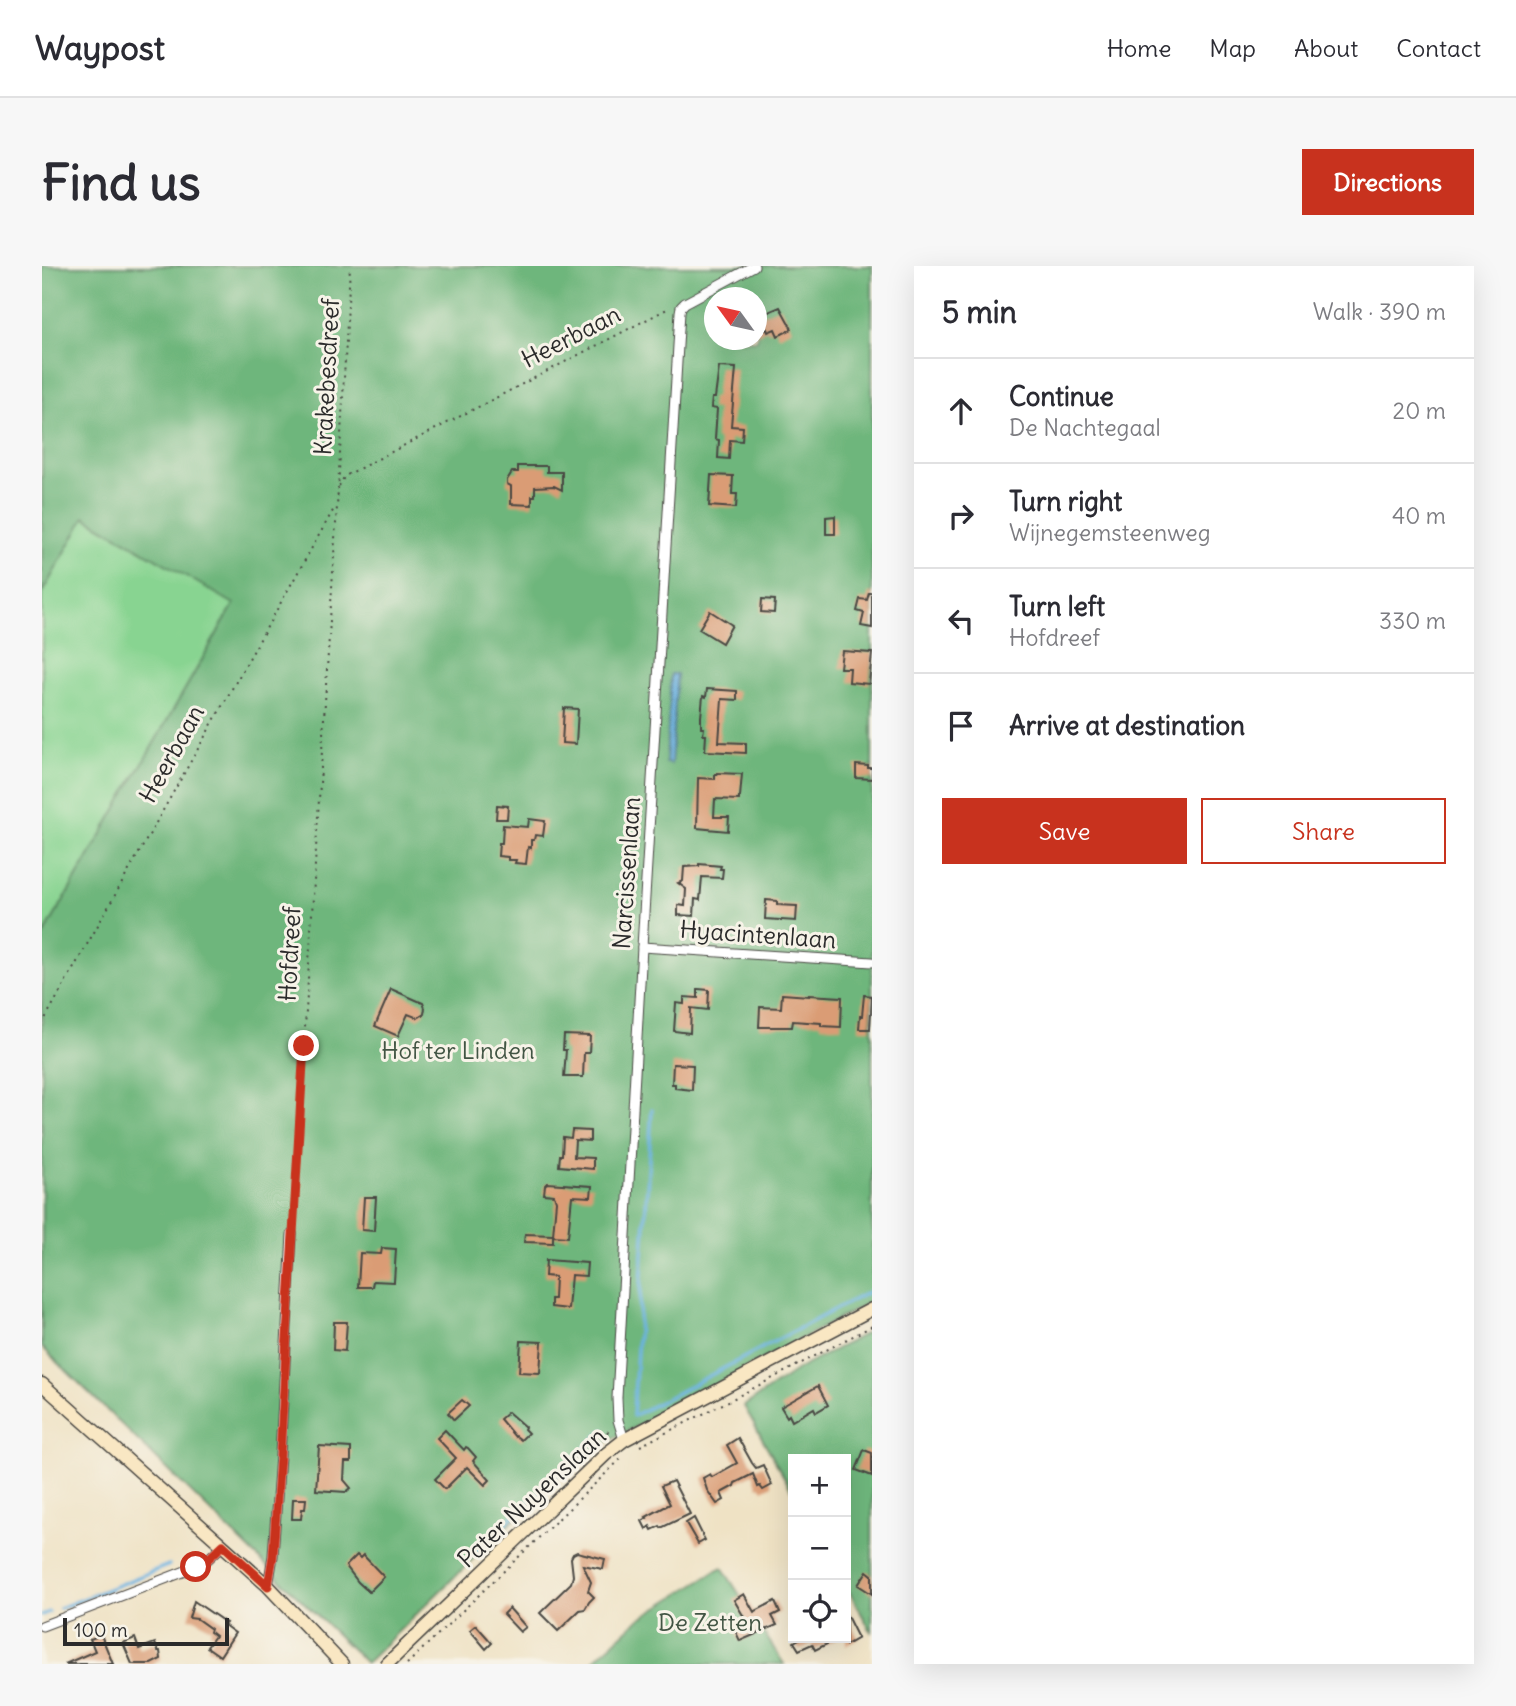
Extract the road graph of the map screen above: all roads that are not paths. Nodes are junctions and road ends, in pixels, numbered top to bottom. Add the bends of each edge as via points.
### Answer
1 (754, 266) edge
2 (642, 947) junction
3 (872, 962) edge
4 (292, 1234) road end
5 (872, 1309) edge
6 (42, 1384) edge
7 (626, 1446) junction
8 (223, 1545) junction
9 (268, 1586) junction
10 (42, 1626) edge
11 (342, 1664) edge
12 (387, 1664) edge

1 - 2 street, Narcissenlaan via 681,307
2 - 3 street, Hyacintenlaan
2 - 7 street, Narcissenlaan via 617,1398
4 - 9 street
5 - 7 street, Pater Nuyenslaan
6 - 8 street
7 - 12 street, Pater Nuyenslaan via 606,1454
8 - 9 street
8 - 10 street via 196,1567
9 - 11 street

